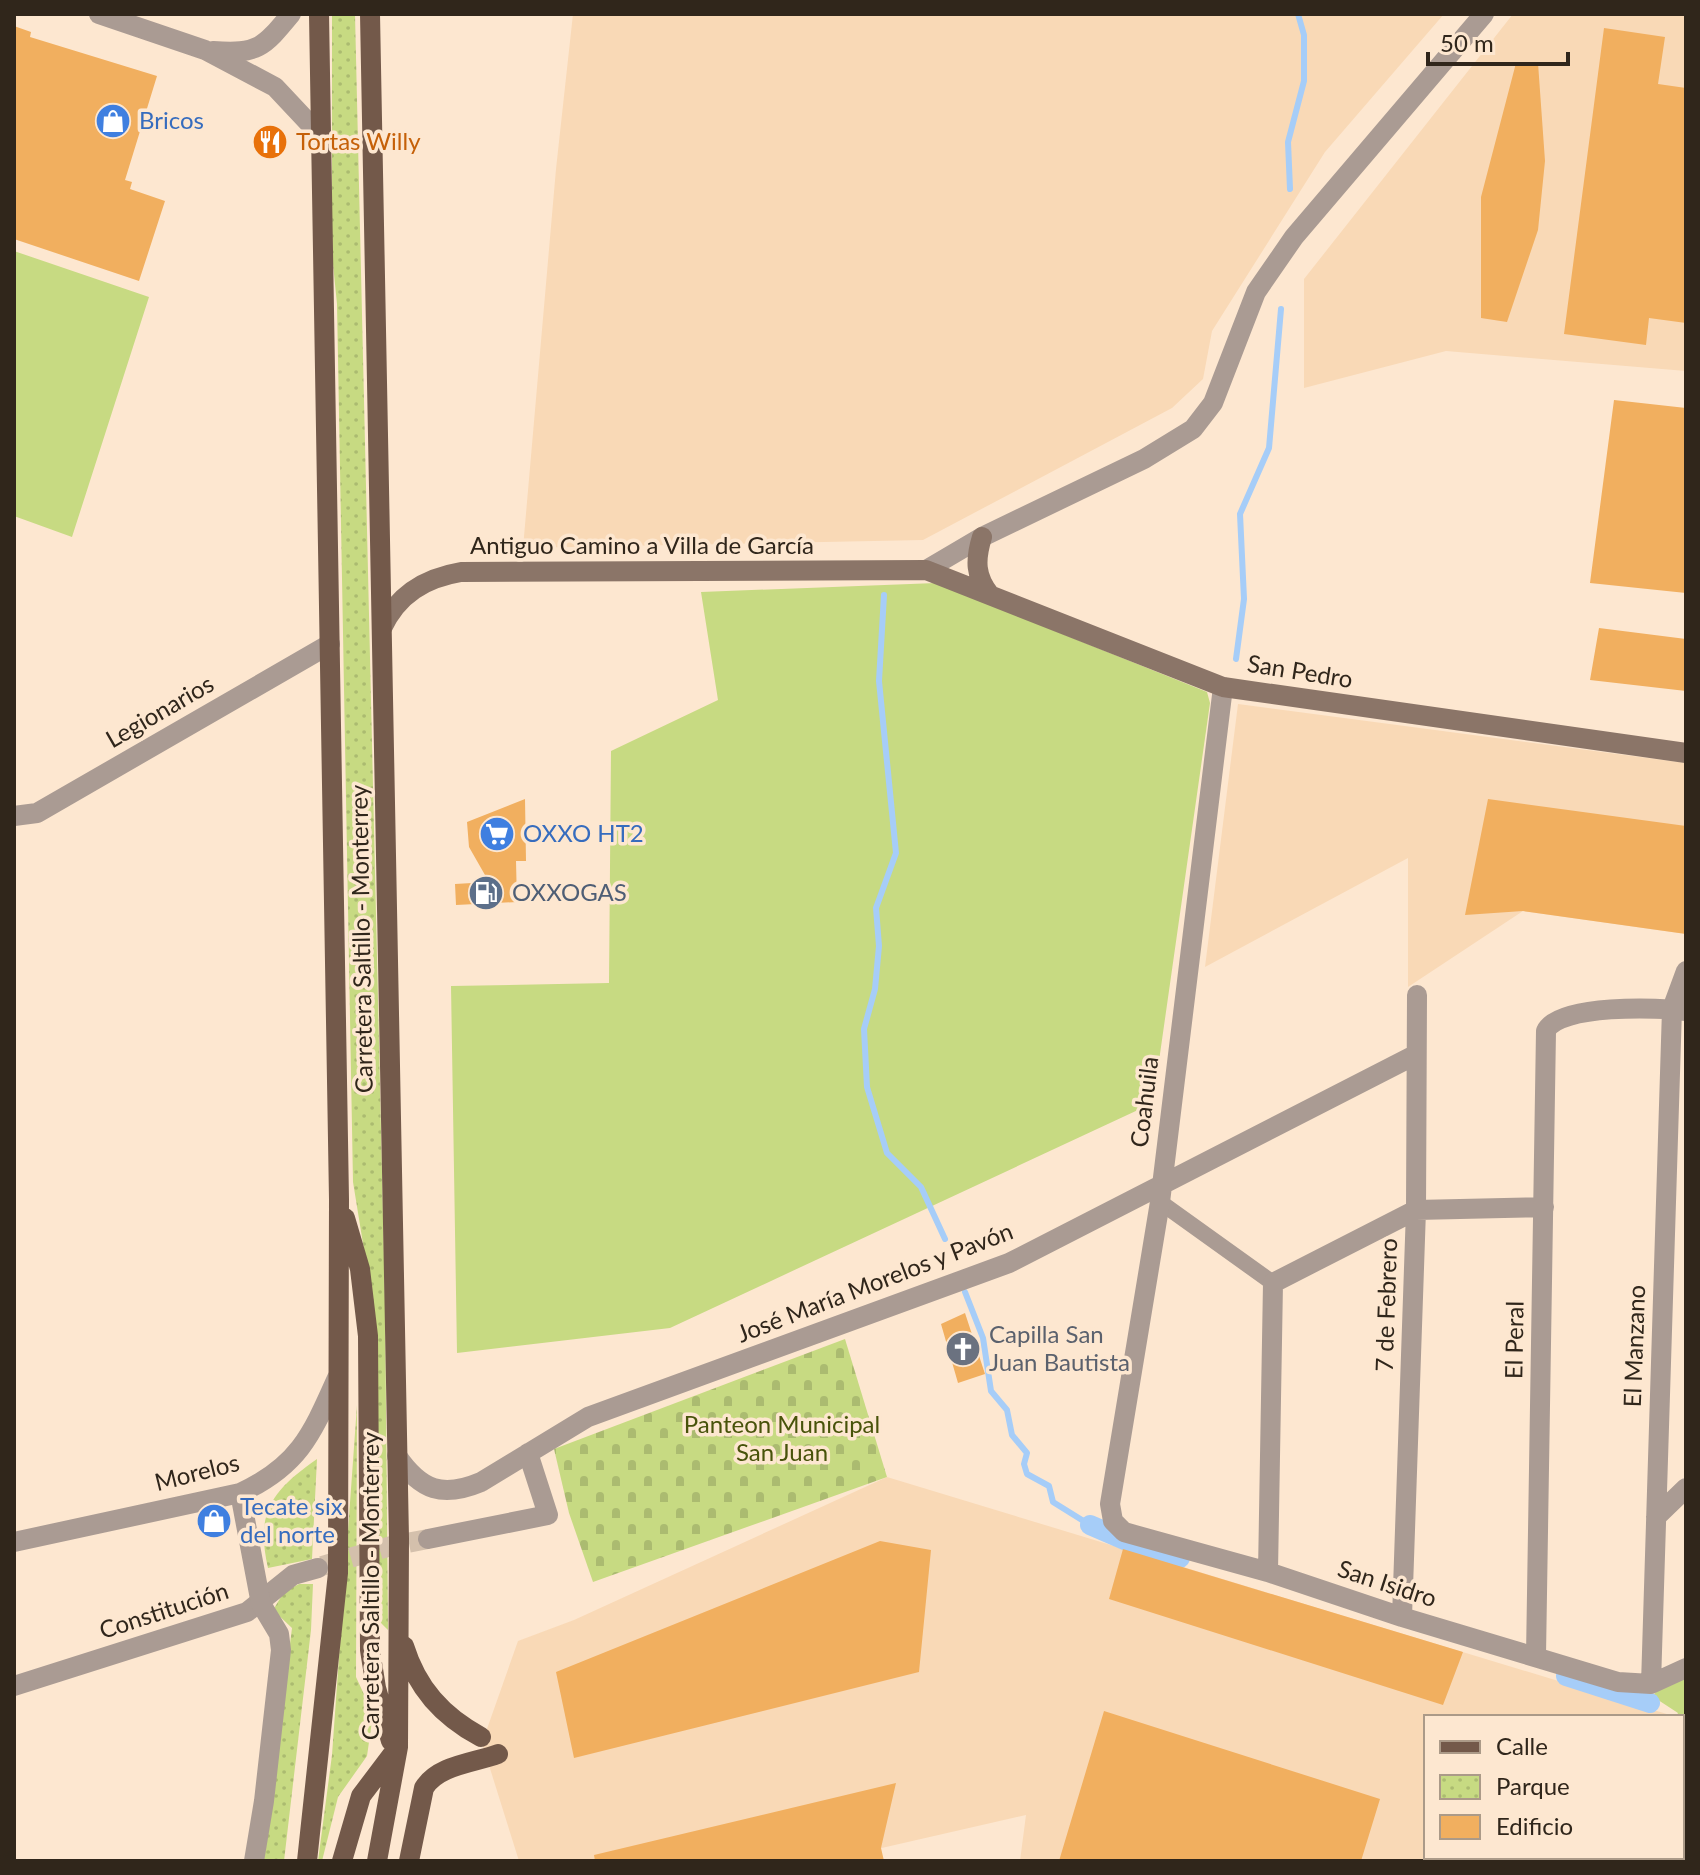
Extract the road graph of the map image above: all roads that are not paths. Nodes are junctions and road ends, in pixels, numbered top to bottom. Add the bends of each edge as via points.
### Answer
1 (99, 14) edge
2 (291, 14) edge
3 (319, 14) edge
4 (370, 14) edge
5 (1484, 14) edge
6 (205, 50) junction
7 (321, 136) junction
8 (982, 537) junction
9 (926, 570) junction
10 (990, 595) junction
11 (382, 628) junction
12 (330, 644) junction
13 (1223, 687) junction
14 (1686, 753) edge
15 (14, 816) edge
16 (1686, 971) edge
17 (1417, 995) dead end
18 (1679, 1010) edge
19 (1415, 1055) junction
20 (1677, 1137) edge
21 (1160, 1193) junction
22 (339, 1199) junction
23 (1544, 1207) junction
24 (1416, 1210) junction
25 (1273, 1283) junction
26 (337, 1378) junction
27 (528, 1453) junction
28 (397, 1456) junction
29 (1686, 1488) edge
30 (240, 1493) junction
31 (1656, 1517) junction
32 (1113, 1521) joint
33 (428, 1539) tunnel mouth
34 (14, 1542) edge
35 (318, 1568) tunnel mouth
36 (1268, 1572) junction
37 (261, 1604) junction
38 (1402, 1617) junction
39 (399, 1631) junction
40 (1536, 1656) junction
41 (1686, 1668) edge
42 (1651, 1684) junction
43 (14, 1686) edge
44 (481, 1737) dead end
45 (398, 1747) junction
46 (498, 1754) dead end
47 (254, 1861) edge
48 (307, 1861) edge
49 (342, 1861) edge
50 (377, 1861) edge
51 (409, 1861) edge

1 - 6 street
2 - 6 street via 263,47 242,53
3 - 7 main road, Carretera Saltillo - Monterrey
4 - 11 main road, Carretera Saltillo - Monterrey
5 - 8 street via 1272,267 1256,292 1213,403 1193,429 1144,459
6 - 7 street via 275,87
7 - 12 main road, Carretera Saltillo - Monterrey
8 - 9 street
8 - 10 main road via 976,563
9 - 10 main road, San Pedro
9 - 11 main road, Antiguo Camino a Villa de García via 461,572 419,585 394,606
10 - 13 main road, San Pedro
11 - 28 main road, Carretera Saltillo - Monterrey
12 - 15 street, Legionarios via 37,813
12 - 22 main road, Carretera Saltillo - Monterrey
13 - 14 main road, San Pedro
13 - 21 street, Coahuila
16 - 18 street, El Manzano
17 - 19 street, 7 de Febrero
18 - 20 street, El Manzano
18 - 23 street, El Peral via 1589,1012 1549,1025
19 - 21 street, José María Morelos y Pavón
19 - 24 street, 7 de Febrero
20 - 31 street, El Manzano
21 - 25 street
21 - 27 street, José María Morelos y Pavón via 1009,1263 588,1417
21 - 32 street, Coahuila via 1110,1504
22 - 26 main road, Carretera Saltillo - Monterrey
22 - 45 main road via 360,1269 368,1336 372,1669 392,1743
23 - 24 street
23 - 40 street, El Peral
24 - 25 street
24 - 38 street, 7 de Febrero
25 - 36 street
26 - 30 street, Morelos via 311,1436 293,1460
26 - 48 main road, Carretera Saltillo - Monterrey via 338,1573
27 - 28 street, José María Morelos y Pavón via 481,1482 448,1493 419,1480
27 - 33 street via 548,1515
28 - 39 main road, Carretera Saltillo - Monterrey
29 - 31 street
30 - 34 street, Morelos
30 - 37 street
31 - 42 street, El Manzano
32 - 36 street, San Isidro via 1124,1532
35 - 37 street, Constitución via 293,1575
36 - 38 street, San Isidro
37 - 43 street, Constitución
37 - 47 street via 279,1634 281,1660
38 - 40 street, San Isidro
39 - 44 main road via 429,1697
39 - 45 main road, Carretera Saltillo - Monterrey
40 - 42 street, San Isidro via 1618,1682
41 - 42 street
45 - 49 main road via 361,1796
45 - 50 main road, Carretera Saltillo - Monterrey
46 - 51 main road via 430,1779

